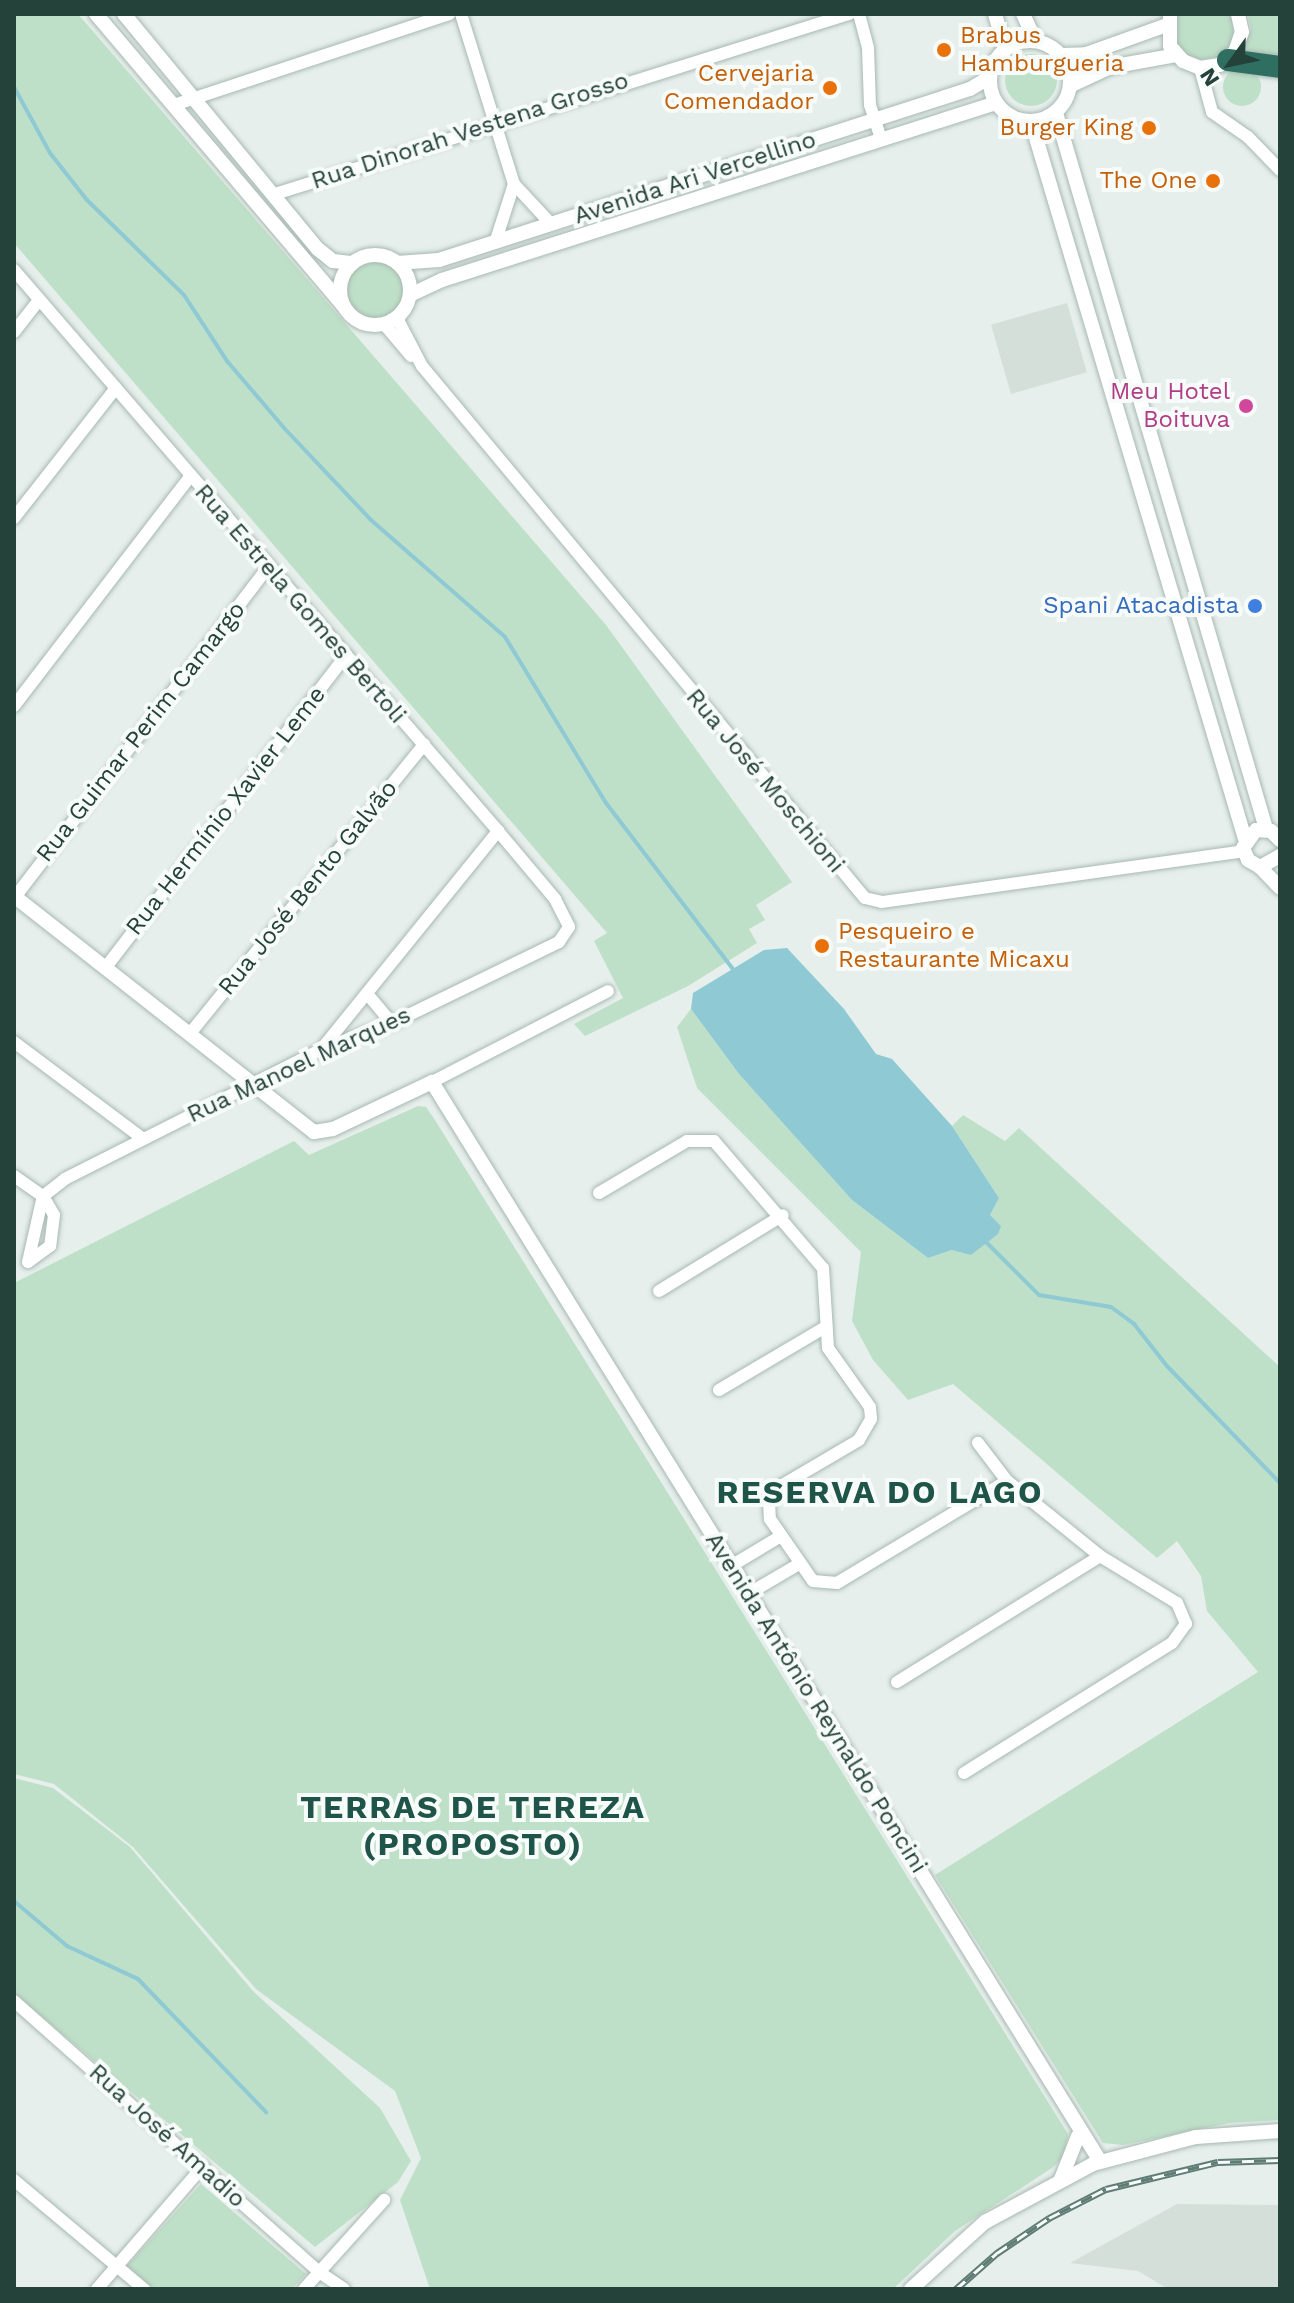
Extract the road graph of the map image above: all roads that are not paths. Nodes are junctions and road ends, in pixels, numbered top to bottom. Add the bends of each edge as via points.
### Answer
1 (96, 14) edge
2 (124, 14) edge
3 (449, 14) edge
4 (461, 14) edge
5 (849, 14) edge
6 (859, 14) edge
7 (995, 14) edge
8 (1023, 14) edge
9 (1238, 14) edge
10 (1168, 20) edge
11 (1035, 40) junction
12 (1005, 49) junction
13 (1063, 55) junction
14 (1176, 55) junction
15 (1228, 60) junction
16 (1280, 67) edge
17 (1200, 68) junction
18 (990, 77) junction
19 (1072, 85) junction
20 (195, 97) junction
21 (996, 103) junction
22 (174, 105) junction
23 (1056, 113) junction
24 (875, 120) junction
25 (1031, 121) junction
26 (492, 122) junction
27 (881, 139) junction
28 (1280, 170) edge
29 (514, 184) junction
30 (275, 194) junction
31 (551, 224) junction
32 (496, 240) junction
33 (353, 263) junction
34 (397, 263) junction
35 (14, 270) edge
36 (410, 295) junction
37 (39, 300) junction
38 (344, 306) junction
39 (391, 321) junction
40 (14, 332) edge
41 (116, 388) junction
42 (189, 478) junction
43 (14, 518) edge
44 (268, 567) junction
45 (346, 655) junction
46 (14, 706) edge
47 (424, 744) junction
48 (1266, 829) junction
49 (498, 831) junction
50 (1280, 840) edge
51 (1244, 845) junction
52 (1279, 859) edge
53 (1260, 867) junction
54 (1280, 888) edge
55 (14, 896) edge
56 (559, 942) joint
57 (106, 967) junction
58 (608, 991) dead end
59 (369, 996) junction
60 (392, 1023) junction
61 (192, 1031) junction
62 (14, 1042) edge
63 (322, 1049) junction
64 (432, 1082) junction
65 (252, 1084) junction
66 (142, 1138) junction
67 (14, 1176) edge
68 (599, 1193) dead end
69 (43, 1196) junction
70 (783, 1215) junction
71 (14, 1269) edge
72 (659, 1291) dead end
73 (824, 1328) junction
74 (719, 1390) dead end
75 (978, 1443) dead end
76 (1007, 1481) junction
77 (781, 1536) junction
78 (1100, 1556) junction
79 (799, 1564) junction
80 (731, 1566) junction
81 (748, 1594) junction
82 (897, 1682) dead end
83 (964, 1773) dead end
84 (14, 2001) edge
85 (1280, 2131) edge
86 (1084, 2139) junction
87 (1122, 2154) junction
88 (1096, 2163) junction
89 (203, 2166) junction
90 (1061, 2179) junction
91 (14, 2180) edge
92 (384, 2200) dead end
93 (117, 2266) junction
94 (319, 2272) junction
95 (97, 2289) edge
96 (144, 2289) edge
97 (304, 2289) edge
98 (344, 2289) edge
99 (911, 2289) edge

1 - 22 street
2 - 20 street
3 - 20 street
4 - 26 street
5 - 26 street, Rua Dinorah Vestena Grosso
6 - 24 street
7 - 12 street
8 - 11 street
9 - 15 street via 1240,42
10 - 13 street via 1086,54
10 - 14 street
11 - 12 street
11 - 13 street
12 - 18 street
13 - 19 street
14 - 17 street
14 - 19 street via 1111,66
15 - 16 highway
15 - 17 street
17 - 28 street via 1212,112 1248,137
18 - 21 street
18 - 24 street, Avenida Ari Vercellino via 970,89
19 - 23 street
20 - 22 street
20 - 30 street
21 - 25 street via 1015,119
21 - 27 street, Avenida Ari Vercellino
22 - 38 street
23 - 25 street
23 - 48 street
24 - 27 street
24 - 31 street, Avenida Ari Vercellino
25 - 51 street
26 - 29 street
26 - 30 street, Rua Dinorah Vestena Grosso
27 - 36 street, Avenida Ari Vercellino via 457,275
29 - 31 street
29 - 32 street
30 - 33 street via 327,257
31 - 32 street, Avenida Ari Vercellino
32 - 34 street, Avenida Ari Vercellino via 439,260
33 - 34 street via 375,255
33 - 38 street via 342,278
34 - 36 street via 405,272
35 - 37 street, Rua Estrela Gomes Bertoli
36 - 39 street
37 - 40 street
37 - 41 street, Rua Estrela Gomes Bertoli
38 - 39 street via 357,320
39 - 51 street, Rua José Moschioni via 422,366 865,898 882,902
41 - 42 street, Rua Estrela Gomes Bertoli
41 - 43 street
42 - 44 street, Rua Estrela Gomes Bertoli
42 - 46 street
44 - 45 street, Rua Estrela Gomes Bertoli
44 - 55 street, Rua Guimar Perim Camargo
45 - 47 street, Rua Estrela Gomes Bertoli
45 - 57 street, Rua Hermínio Xavier Leme
47 - 49 street, Rua Estrela Gomes Bertoli
47 - 61 street, Rua José Bento Galvão
48 - 50 street
48 - 51 street
49 - 56 street, Rua Estrela Gomes Bertoli via 567,916 569,927
49 - 59 street
51 - 53 street
52 - 53 street
53 - 54 street
55 - 57 street
56 - 60 street, Rua Manoel Marques
57 - 61 street
58 - 64 street
59 - 60 street
59 - 63 street
60 - 63 street, Rua Manoel Marques
61 - 65 street
62 - 66 street
63 - 65 street, Rua Manoel Marques
64 - 65 street via 333,1129 307,1129
64 - 80 street, Avenida Antônio Reynaldo Poncini
65 - 66 street, Rua Manoel Marques
66 - 69 street, Rua Manoel Marques
67 - 69 street
68 - 70 street via 701,1137 728,1152
69 - 71 street via 28,1262
70 - 72 street
70 - 73 street via 823,1268
73 - 74 street
73 - 77 street via 828,1348 870,1407 871,1419 859,1440 779,1487 769,1502 770,1519
75 - 76 street
76 - 78 street
76 - 79 street via 837,1583 821,1584
77 - 79 street
77 - 80 street
78 - 82 street
78 - 83 street via 1177,1603 1186,1616 1183,1632
79 - 81 street
80 - 81 street, Avenida Antônio Reynaldo Poncini
81 - 86 street, Avenida Antônio Reynaldo Poncini
84 - 89 street, Rua José Amadio
85 - 87 street via 1196,2137
86 - 87 street
86 - 88 street, Avenida Antônio Reynaldo Poncini
86 - 90 street
87 - 88 street
88 - 90 street
89 - 93 street
89 - 94 street, Rua José Amadio
90 - 99 street via 985,2222
91 - 93 street
92 - 94 street
93 - 95 street
93 - 96 street
94 - 97 street
94 - 98 street, Rua José Amadio

